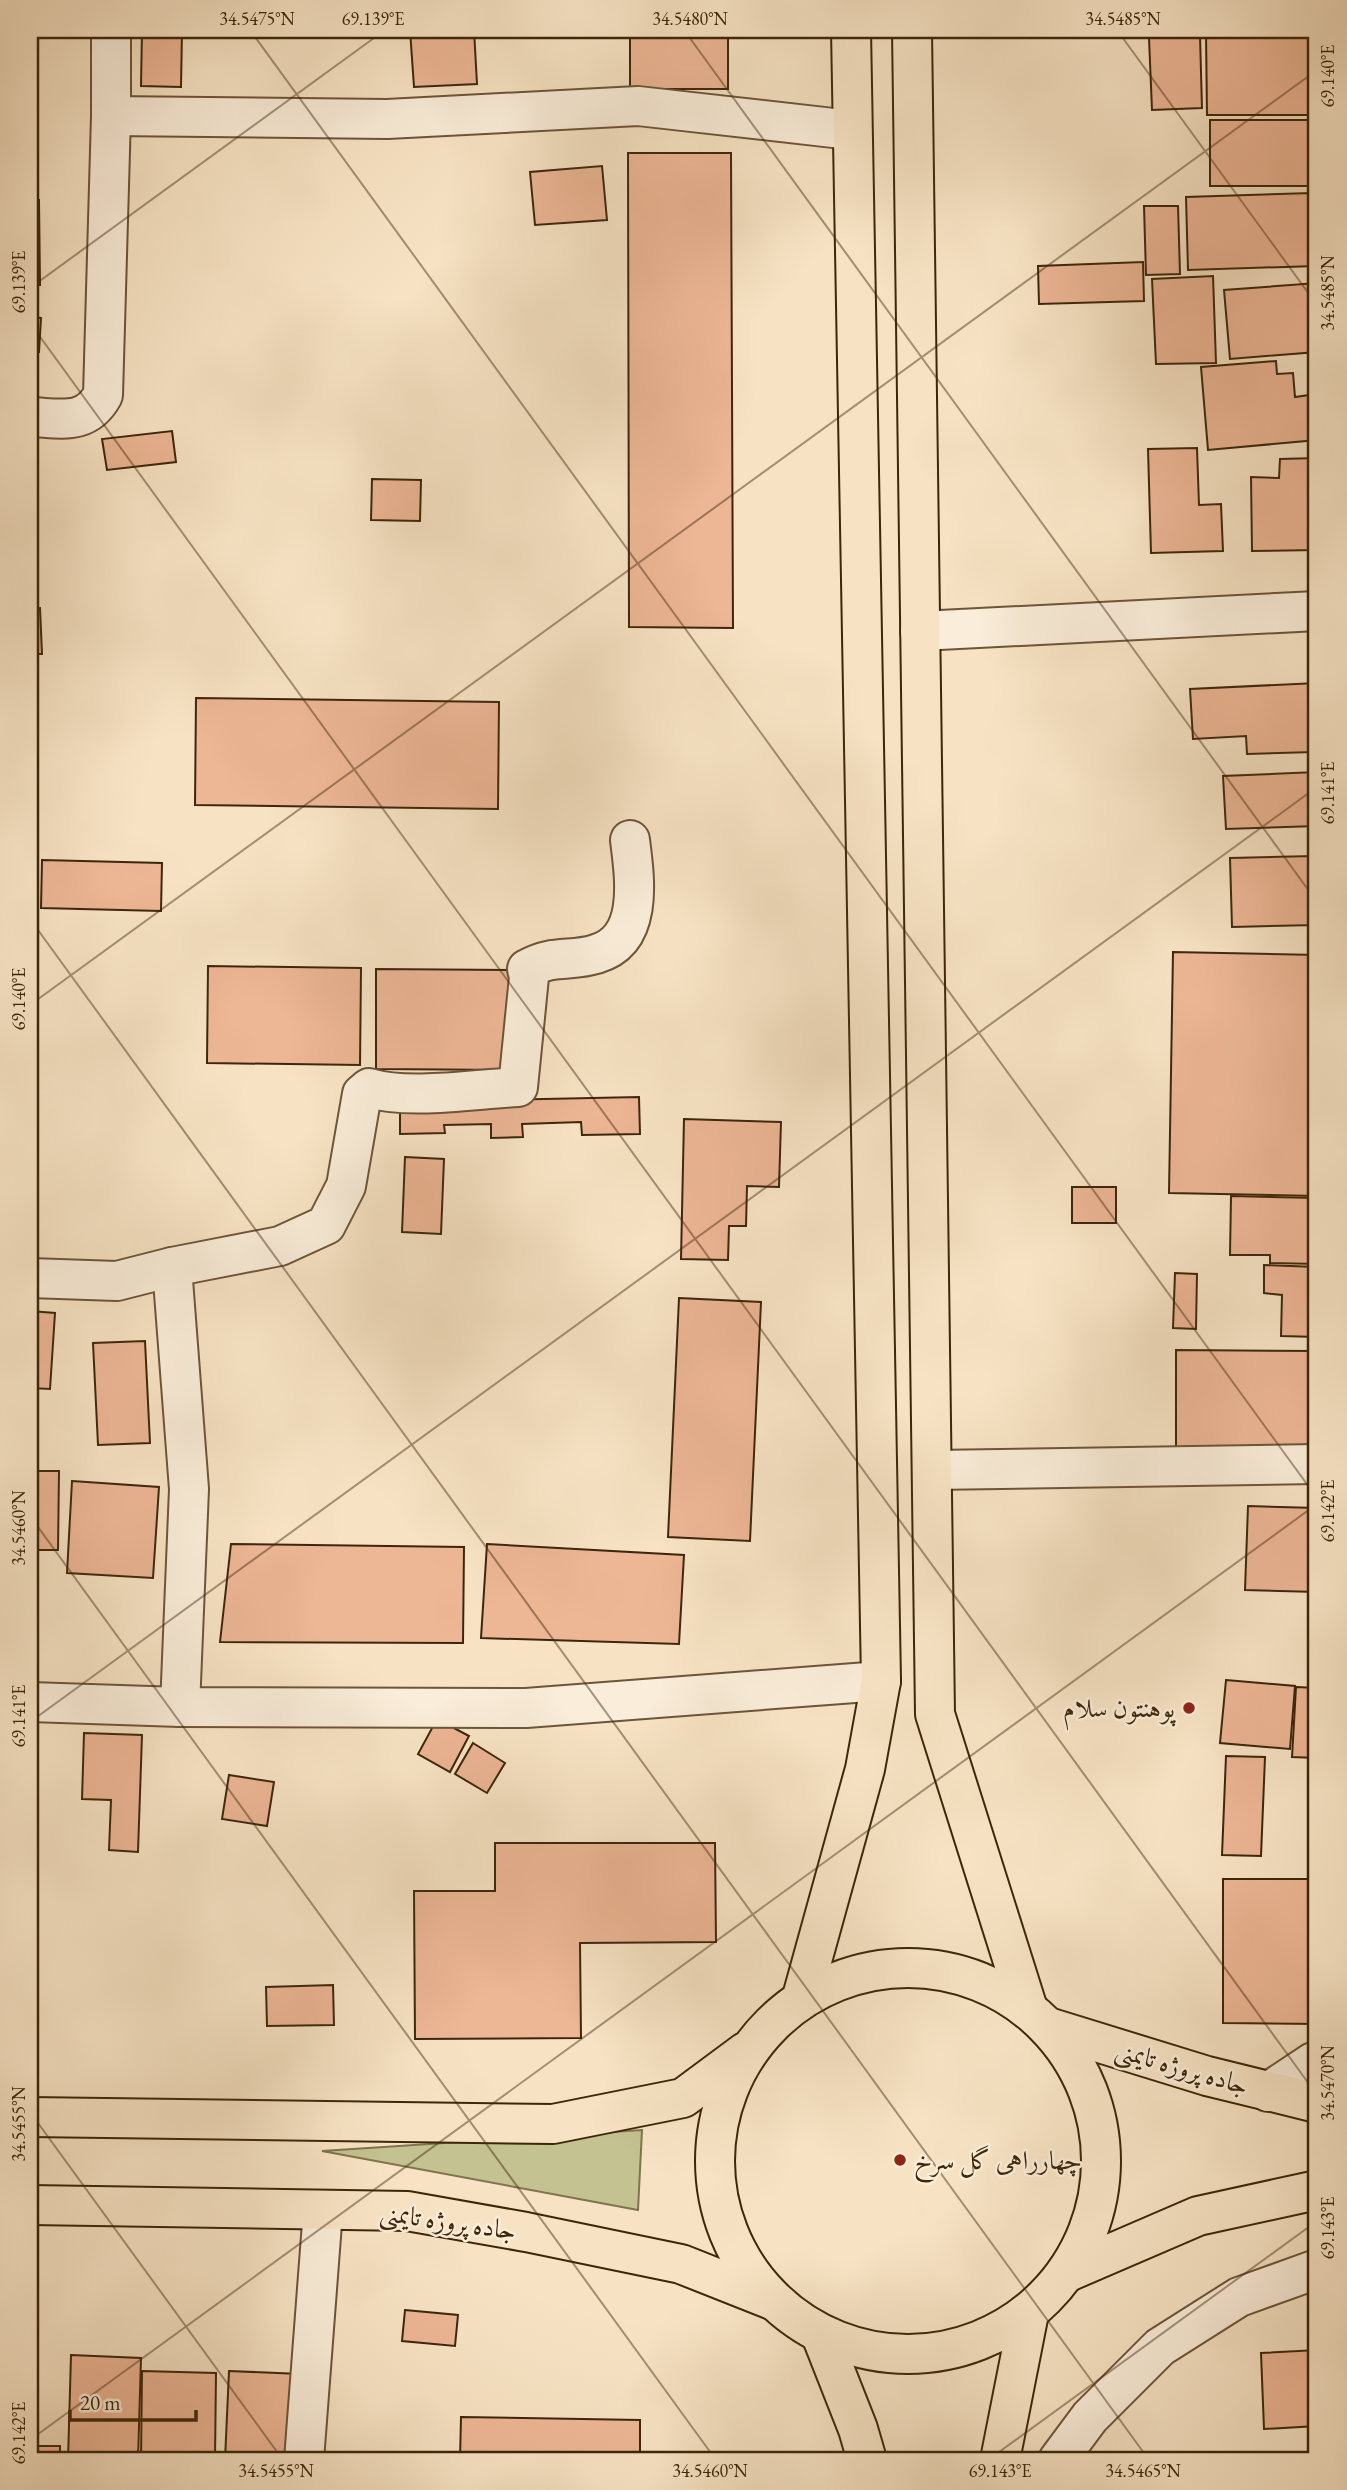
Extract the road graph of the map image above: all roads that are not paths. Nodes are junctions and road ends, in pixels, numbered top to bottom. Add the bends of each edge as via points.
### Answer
1 (111, 30) edge
2 (851, 30) edge
3 (912, 30) edge
4 (111, 116) junction
5 (851, 130) junction
6 (30, 417) edge
7 (1317, 611) edge
8 (920, 631) junction
9 (630, 840) dead end
10 (172, 1267) junction
11 (30, 1278) edge
12 (1317, 1464) edge
13 (932, 1470) junction
14 (881, 1681) junction
15 (30, 1703) edge
16 (180, 1707) junction
17 (802, 1997) junction
18 (1038, 2018) junction
19 (746, 2051) junction
20 (1317, 2063) edge
21 (1268, 2092) junction
22 (1317, 2103) edge
23 (30, 2117) edge
24 (1317, 2190) edge
25 (30, 2205) edge
26 (323, 2210) junction
27 (1317, 2269) edge
28 (1068, 2272) junction
29 (772, 2300) junction
30 (1029, 2313) junction
31 (821, 2335) junction
32 (304, 2460) edge
33 (867, 2460) edge
34 (1000, 2460) edge
35 (1058, 2460) edge

1 - 4 street
2 - 5 main road
3 - 8 main road
4 - 5 street via 387,119 638,106
4 - 6 street via 103,395 95,409 78,418
5 - 14 main road
7 - 8 street
8 - 13 main road
9 - 10 street via 634,876 631,922 617,944 595,954 541,961 527,969 518,1087 385,1093 369,1088 362,1094 346,1186 326,1225 280,1246
10 - 11 street via 117,1281
10 - 16 street via 189,1489
12 - 13 street
13 - 18 main road via 935,1714
14 - 16 street via 526,1708
14 - 17 main road via 865,1769
15 - 16 street
17 - 18 main road via 857,1972 917,1966 976,1979
17 - 19 main road
18 - 21 main road, جاده پروژه تایمنی
18 - 28 main road via 1085,2082 1101,2146 1096,2212
19 - 23 main road via 683,2098 554,2124
19 - 29 main road via 719,2113 714,2180 732,2245
20 - 21 street
21 - 22 main road, جاده پروژه تایمنی
24 - 28 main road via 1198,2216
25 - 26 main road, جاده پروژه تایمنی
26 - 29 main road, جاده پروژه تایمنی via 407,2211 526,2232 681,2264
26 - 32 street
27 - 35 street via 1239,2297 1160,2347 1090,2417
28 - 30 main road
29 - 31 main road
30 - 31 main road via 981,2341 928,2355 873,2353
30 - 34 main road
31 - 33 main road

